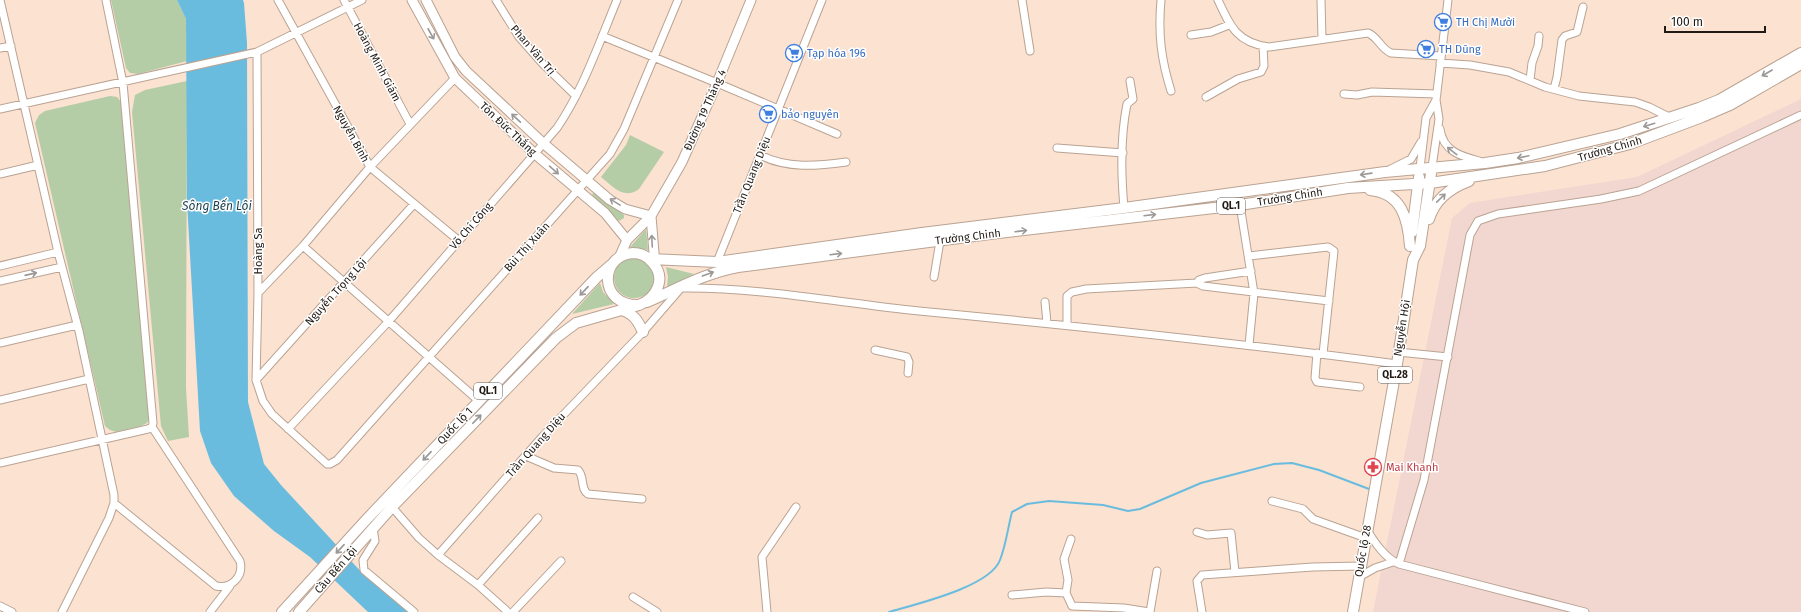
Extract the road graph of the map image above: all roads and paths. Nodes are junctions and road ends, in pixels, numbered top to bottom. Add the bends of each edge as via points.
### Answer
1 (0, 0) edge
2 (106, 0) edge
3 (278, 0) edge
4 (344, 0) edge
5 (362, 0) edge
6 (412, 0) edge
7 (426, 0) edge
8 (496, 0) edge
9 (618, 0) edge
10 (678, 0) edge
11 (751, 0) edge
12 (822, 0) edge
13 (1022, 0) edge
14 (1161, 0) edge
15 (1218, 0) edge
16 (1321, 0) edge
17 (1448, 0) edge
18 (348, 7) junction
19 (1583, 7) dead end
20 (1229, 25) junction
21 (296, 33) junction
22 (1191, 35) dead end
23 (602, 36) junction
24 (1539, 36) dead end
25 (1322, 39) junction
26 (11, 46) junction
27 (1263, 46) junction
28 (0, 48) edge
29 (1030, 51) dead end
30 (257, 52) junction
31 (1801, 53) edge
32 (654, 58) junction
33 (1441, 60) junction
34 (1801, 64) edge
35 (455, 78) junction
36 (1130, 80) dead end
37 (1530, 80) junction
38 (123, 83) junction
39 (717, 83) junction
40 (1554, 90) junction
41 (1171, 91) dead end
42 (1344, 94) dead end
43 (576, 96) junction
44 (1206, 97) dead end
45 (1436, 97) junction
46 (24, 104) junction
47 (0, 109) edge
48 (778, 109) junction
49 (1801, 116) edge
50 (1671, 118) junction
51 (1439, 119) junction
52 (410, 124) junction
53 (837, 134) dead end
54 (1423, 137) junction
55 (543, 143) junction
56 (1056, 148) dead end
57 (1122, 153) junction
58 (535, 154) junction
59 (760, 154) junction
60 (846, 162) dead end
61 (1485, 163) junction
62 (38, 165) junction
63 (370, 167) junction
64 (1432, 167) junction
65 (1420, 168) junction
66 (1385, 172) junction
67 (0, 174) edge
68 (1488, 175) junction
69 (588, 180) junction
70 (1430, 183) junction
71 (1418, 184) junction
72 (1348, 188) junction
73 (578, 191) junction
74 (414, 204) junction
75 (1240, 205) junction
76 (1124, 208) junction
77 (651, 216) junction
78 (458, 240) junction
79 (627, 240) junction
80 (940, 241) junction
81 (303, 246) junction
82 (1415, 246) junction
83 (58, 252) junction
84 (1249, 256) junction
85 (616, 261) junction
86 (653, 261) junction
87 (717, 262) junction
88 (0, 266) edge
89 (62, 267) junction
90 (1251, 271) junction
91 (934, 277) dead end
92 (0, 281) edge
93 (344, 282) junction
94 (1197, 283) junction
95 (681, 288) junction
96 (258, 293) junction
97 (1254, 293) junction
98 (1329, 301) junction
99 (1045, 302) dead end
100 (643, 303) junction
101 (622, 310) junction
102 (389, 321) junction
103 (1047, 323) junction
104 (77, 325) junction
105 (1067, 326) junction
106 (642, 332) junction
107 (0, 343) edge
108 (1249, 345) junction
109 (875, 350) dead end
110 (1398, 352) junction
111 (1320, 354) junction
112 (430, 357) junction
113 (1448, 358) junction
114 (1397, 364) junction
115 (908, 374) dead end
116 (90, 379) junction
117 (256, 380) junction
118 (1360, 387) dead end
119 (0, 400) edge
120 (479, 401) junction
121 (152, 427) junction
122 (288, 429) junction
123 (103, 438) junction
124 (526, 456) junction
125 (0, 462) edge
126 (330, 464) joint
127 (1374, 490) joint
128 (642, 499) dead end
129 (1272, 501) dead end
130 (114, 503) junction
131 (392, 507) junction
132 (796, 507) dead end
133 (538, 518) dead end
134 (370, 524) junction
135 (1198, 532) dead end
136 (1366, 534) junction
137 (1071, 539) dead end
138 (438, 555) junction
139 (561, 561) dead end
140 (1396, 563) junction
141 (1362, 566) junction
142 (1157, 571) dead end
143 (1235, 572) junction
144 (1359, 577) junction
145 (478, 585) junction
146 (230, 586) junction
147 (1066, 593) junction
148 (1012, 595) dead end
149 (633, 597) dead end
150 (0, 606) edge
151 (12, 612) edge
152 (62, 612) edge
153 (210, 612) edge
154 (282, 612) edge
155 (299, 612) edge
156 (414, 612) edge
157 (508, 612) edge
158 (513, 612) edge
159 (657, 612) edge
160 (767, 612) edge
161 (1150, 612) edge
162 (1202, 612) edge
163 (1353, 612) edge
164 (1585, 612) edge

1 - 26 street
2 - 38 street
3 - 21 street, Nguyễn Bình
4 - 18 street, Hoàng Minh Giám
5 - 18 street
6 -> 35 main road, Tôn Đức Thắng
55 -> 7 main road, Tôn Đức Thắng via 466,71 455,57
8 - 43 street, Phan Văn Trị via 519,37
9 - 23 street, Võ Chí Công
10 - 32 street, Bùi Thị Xuân
11 - 39 main road, Đường 19 Tháng 4
12 - 48 street, Trần Quang Diệu
13 - 29 street
14 - 41 street via 1161,53
15 - 20 street
16 - 25 street
17 - 33 street, Nguyễn Hội / QL.28
18 - 21 street
18 - 52 street, Hoàng Minh Giám
19 - 40 street via 1577,32 1567,34 1562,40
20 - 22 street via 1211,32
20 - 27 street via 1248,42
21 - 30 street
21 - 63 street, Nguyễn Bình
23 - 32 street
23 - 43 street, Võ Chí Công
24 - 37 street
25 - 27 street
25 - 33 street via 1368,33 1375,36 1390,53
26 - 28 street
26 - 46 street
27 - 44 street via 1262,72 1238,79
30 - 38 street
30 - 96 street, Hoàng Sa
31 -> 50 highway, Trường Chinh / QL.1 via 1719,100
32 - 39 street
32 - 69 street, Bùi Thị Xuân via 615,146
33 - 37 street via 1508,72
33 - 45 street, Nguyễn Hội / QL.28
34 - 68 highway, Trường Chinh / QL.1 via 1730,105 1630,144 1569,161
35 - 52 street
35 - 58 main road, Tôn Đức Thắng
36 - 57 street via 1133,99 1128,102 1126,108
37 - 40 street
38 - 46 street
38 - 121 street
39 - 48 street
39 - 77 main road, Đường 19 Tháng 4 via 682,162
40 - 50 street via 1584,97 1635,102
42 - 45 street via 1372,92
43 - 55 street, Võ Chí Công via 568,112
45 - 51 street, Nguyễn Hội / QL.28
45 - 54 street, Nguyễn Hội / QL.28 via 1426,118
46 - 47 street
46 - 62 street
48 - 53 street
48 - 59 street, Trần Quang Diệu
49 - 113 street via 1639,191 1498,214 1478,221 1470,235
50 -> 61 highway, Trường Chinh / QL.1 via 1561,149
61 -> 51 street via 1461,156 1447,148 1442,138
51 - 64 street, Nguyễn Hội / QL.28
52 - 63 street
54 - 65 street, Nguyễn Hội / QL.28
54 - 66 street via 1418,150 1410,159
55 - 58 street, Võ Chí Công
55 - 69 main road, Tôn Đức Thắng
56 - 57 street
57 - 76 street
58 -> 73 main road, Tôn Đức Thắng
58 - 78 street, Võ Chí Công
59 - 60 street via 793,165
59 - 87 street, Trần Quang Diệu
61 - 64 highway, Trường Chinh / QL.1
62 - 67 street
62 - 83 street
63 - 74 street, Nguyễn Bình
63 - 81 street
64 - 65 highway, Trường Chinh / QL.1
64 - 70 highway, Nguyễn Hội / QL.28
65 - 66 highway, Trường Chinh / QL.1
65 - 71 highway, Nguyễn Hội / QL.28
66 -> 76 highway, Trường Chinh / QL.1
68 - 70 highway, Trường Chinh / QL.1
82 -> 68 highway via 1431,210 1443,195 1461,184
69 - 73 street, Bùi Thị Xuân
77 -> 69 main road, Tôn Đức Thắng via 625,209 610,200
70 - 71 highway, Trường Chinh / QL.1
70 - 82 highway, Nguyễn Hội / QL.28
71 - 72 highway, Trường Chinh / QL.1
71 - 82 highway, Nguyễn Hội / QL.28
72 - 75 highway, Trường Chinh / QL.1
72 - 82 highway via 1378,191 1395,199
73 - 79 main road, Tôn Đức Thắng via 605,213
73 - 112 street, Bùi Thị Xuân
74 - 78 street, Nguyễn Bình
74 - 93 street, Nguyễn Trọng Lội
80 -> 75 highway, Trường Chinh / QL.1
75 - 84 street
76 - 87 highway, Trường Chinh / QL.1
77 - 79 main road, Đường 19 Tháng 4
86 -> 77 main road
78 - 102 street, Võ Chí Công
79 - 85 main road, Đường 19 Tháng 4
80 - 91 street
95 -> 80 highway, Trường Chinh / QL.1 via 704,276 738,267
81 - 93 street
81 - 96 street
82 - 110 highway, Nguyễn Hội / QL.28
83 - 88 street
83 - 89 street
84 - 90 street
84 - 98 street via 1331,248 1335,255
85 - 86 highway, QL.1 via 626,254 635,253
85 - 100 highway via 608,272 612,293 621,302 630,305
85 -> 120 highway, Quốc lộ 1 / QL.1 via 597,277
86 - 87 highway, Trường Chinh / QL.1
86 - 100 highway via 659,272 660,281 654,296
92 -> 89 street
89 - 104 street
90 - 94 street via 1205,278
90 - 97 street
93 - 102 street
93 - 117 street, Nguyễn Trọng Lội
94 - 97 street
94 - 105 street via 1072,292 1066,301
95 - 100 highway, Trường Chinh / QL.1
95 - 103 street via 719,288
95 - 106 street, Trần Quang Diệu
96 - 117 street, Hoàng Sa
97 - 98 street
97 - 108 street
98 - 111 street
99 - 103 street
100 - 101 highway, Quốc lộ 1 / QL.1
101 - 106 highway via 631,313
131 -> 101 highway, Quốc lộ 1 / QL.1 via 556,338 576,324
102 - 112 street
102 - 122 street, Võ Chí Công
103 - 105 street
104 - 107 street
104 - 116 street
105 - 108 street
106 - 124 street, Trần Quang Diệu
108 - 111 street
109 - 115 street via 907,357
110 - 113 street
110 - 114 highway, Nguyễn Hội / QL.28
111 - 114 street
111 - 118 street via 1315,378 1317,382
112 - 120 street
112 - 126 street, Bùi Thị Xuân via 337,460
113 - 140 street via 1424,480
114 - 127 highway, Nguyễn Hội / QL.28
116 - 119 street
116 - 123 street
117 - 122 street, Hoàng Sa via 267,408
120 -> 134 highway, Quốc lộ 1 / QL.1
121 - 123 street
121 - 146 street via 240,561 240,575
122 - 126 street, Hoàng Sa via 323,462
123 - 125 street
123 - 130 street
124 - 128 street via 554,468 578,470 582,474 584,490 588,494
124 - 138 street, Trần Quang Diệu
127 - 136 highway, Quốc lộ 28 / QL.28
129 - 136 street via 1303,509 1314,519
130 - 146 street via 216,586
130 - 152 street
131 - 134 highway, Quốc lộ 1 / QL.1
131 - 138 street
132 - 160 street via 762,557
133 - 145 street
134 -> 154 highway, Cầu Bến Lội / QL.1
134 - 155 highway, Cầu Bến Lội / QL.1
134 - 156 street via 375,541 364,560 364,570
135 - 143 street via 1207,536 1231,533
136 - 140 street
136 - 141 highway, Quốc lộ 28 / QL.28
137 - 147 street via 1064,558 1068,580
138 - 145 street
139 - 158 street
140 - 144 street via 1370,570
140 - 164 street
141 - 143 street
141 - 144 highway, Quốc lộ 28 / QL.28
142 - 161 street
143 - 162 street via 1199,576 1197,581
144 - 163 highway, Quốc lộ 28 / QL.28
145 - 157 street
146 - 153 street
147 - 148 street
147 - 161 street via 1070,604 1075,607 1124,608
149 - 159 street
150 - 151 street

